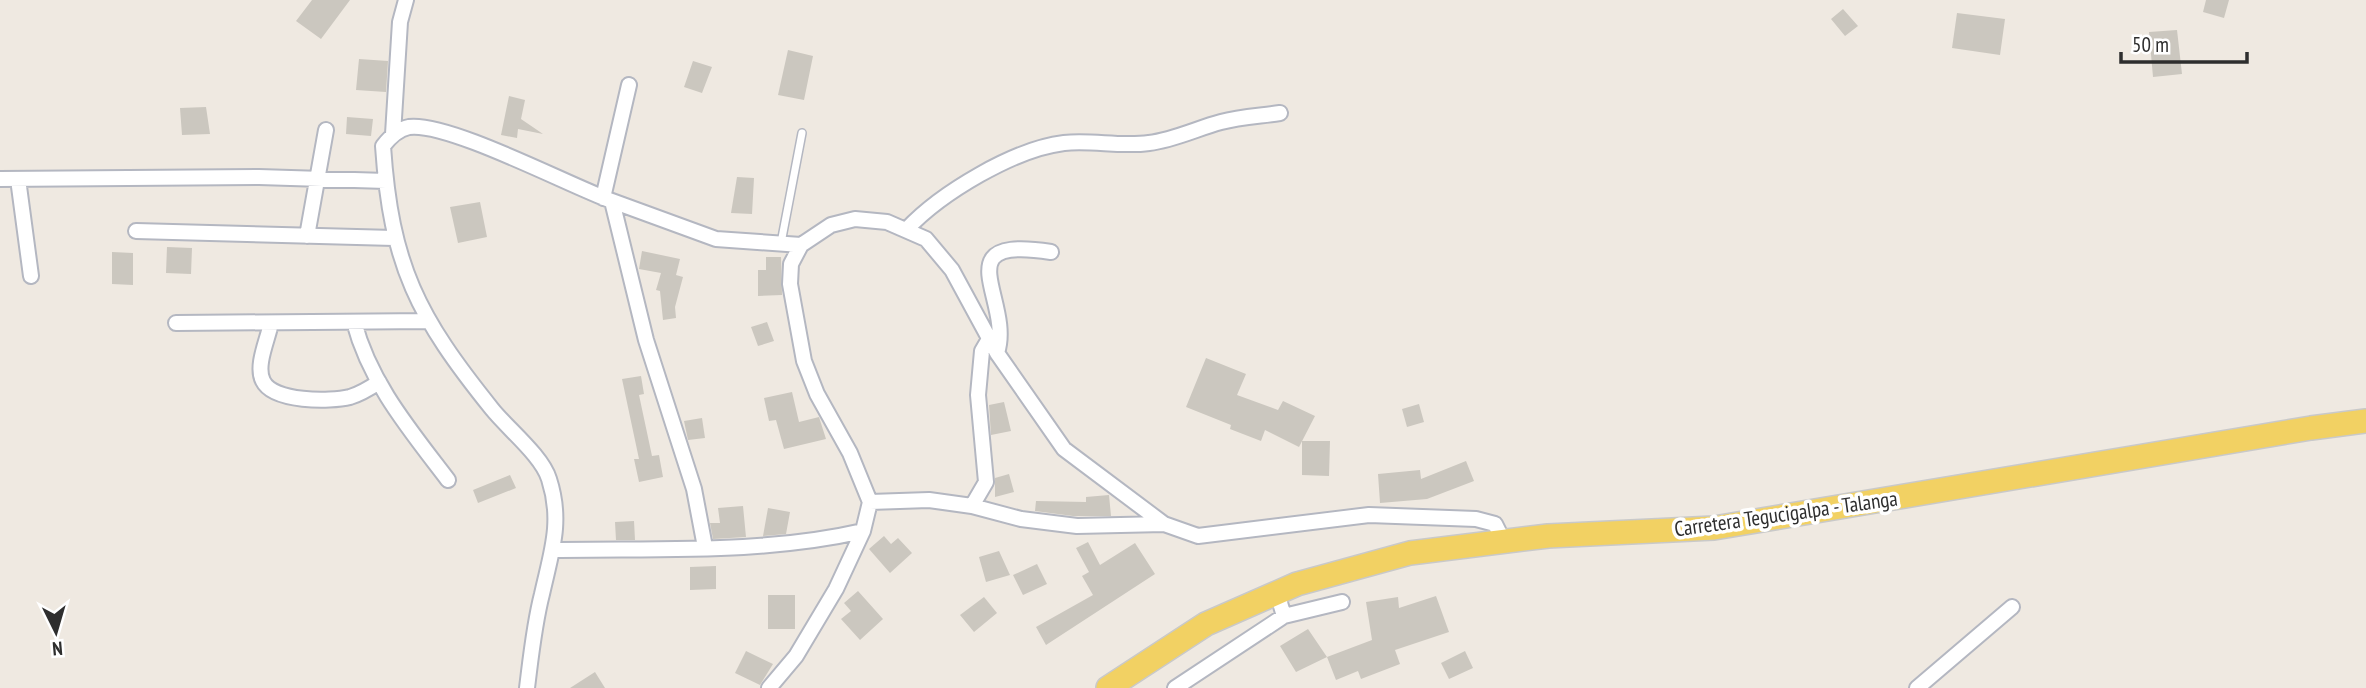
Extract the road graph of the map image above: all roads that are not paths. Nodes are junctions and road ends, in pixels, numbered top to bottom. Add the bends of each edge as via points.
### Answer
1 (407, 0) edge
2 (629, 85) dead end
3 (1280, 113) dead end
4 (326, 130) dead end
5 (393, 134) junction
6 (802, 134) dead end
7 (0, 179) edge
8 (18, 179) junction
9 (318, 181) junction
10 (386, 181) junction
11 (608, 199) junction
12 (907, 229) junction
13 (136, 231) dead end
14 (307, 236) junction
15 (394, 237) junction
16 (781, 244) junction
17 (801, 245) junction
18 (1051, 252) dead end
19 (31, 276) dead end
20 (429, 321) junction
21 (354, 322) junction
22 (176, 323) dead end
23 (271, 323) junction
24 (989, 339) junction
25 (997, 353) junction
26 (379, 382) junction
27 (2366, 421) edge
28 (448, 480) dead end
29 (870, 502) junction
30 (972, 506) junction
31 (1164, 524) junction
32 (863, 531) junction
33 (1503, 540) junction
34 (705, 547) junction
35 (555, 551) junction
36 (1277, 593) junction
37 (1342, 602) dead end
38 (2012, 607) dead end
39 (1284, 616) junction
40 (527, 688) edge
41 (769, 688) edge
42 (1108, 688) edge
43 (1175, 688) edge
44 (1917, 688) edge

1 - 5 street via 400,22
2 - 11 street
3 - 12 street via 1224,121 1153,143 1048,146 947,196
4 - 9 street
5 - 10 street via 383,146
5 - 11 street via 408,127 437,131
6 - 16 lane
7 - 8 street
8 - 9 street via 259,177
8 - 19 street
9 - 10 street
9 - 14 street
10 - 15 street
11 - 16 street via 716,239
11 - 34 street via 646,340 694,489
12 - 17 street via 855,219 831,225
12 - 24 street via 940,253
13 - 14 street
14 - 15 street
15 - 20 street
16 - 17 street
17 - 29 street via 791,264 790,284 804,360
18 - 25 street via 1008,248 995,254 990,266 1000,332
20 - 21 street
20 - 35 street via 462,372 541,463 555,511
21 - 23 street
21 - 26 street via 363,356
22 - 23 street
23 - 26 street via 261,366 262,381 273,392 330,400 352,396
24 - 25 street
24 - 30 street via 982,351 978,395 986,482
25 - 31 street via 1069,455
26 - 28 street
27 - 33 main road, Carretera Tegucigalpa - Talanga via 1714,528
29 - 30 street via 905,498
29 - 32 street
30 - 31 street via 1021,519 1077,526
31 - 33 street via 1198,536 1369,515 1438,516 1494,524
32 - 34 street via 820,541
32 - 41 street via 815,625
33 - 36 main road, Carretera Tegucigalpa - Talanga via 1410,553
34 - 35 street
35 - 40 street via 542,592
36 - 39 street
36 - 42 main road, Carretera Tegucigalpa - Talanga via 1206,624
37 - 39 street
38 - 44 street
39 - 43 street

